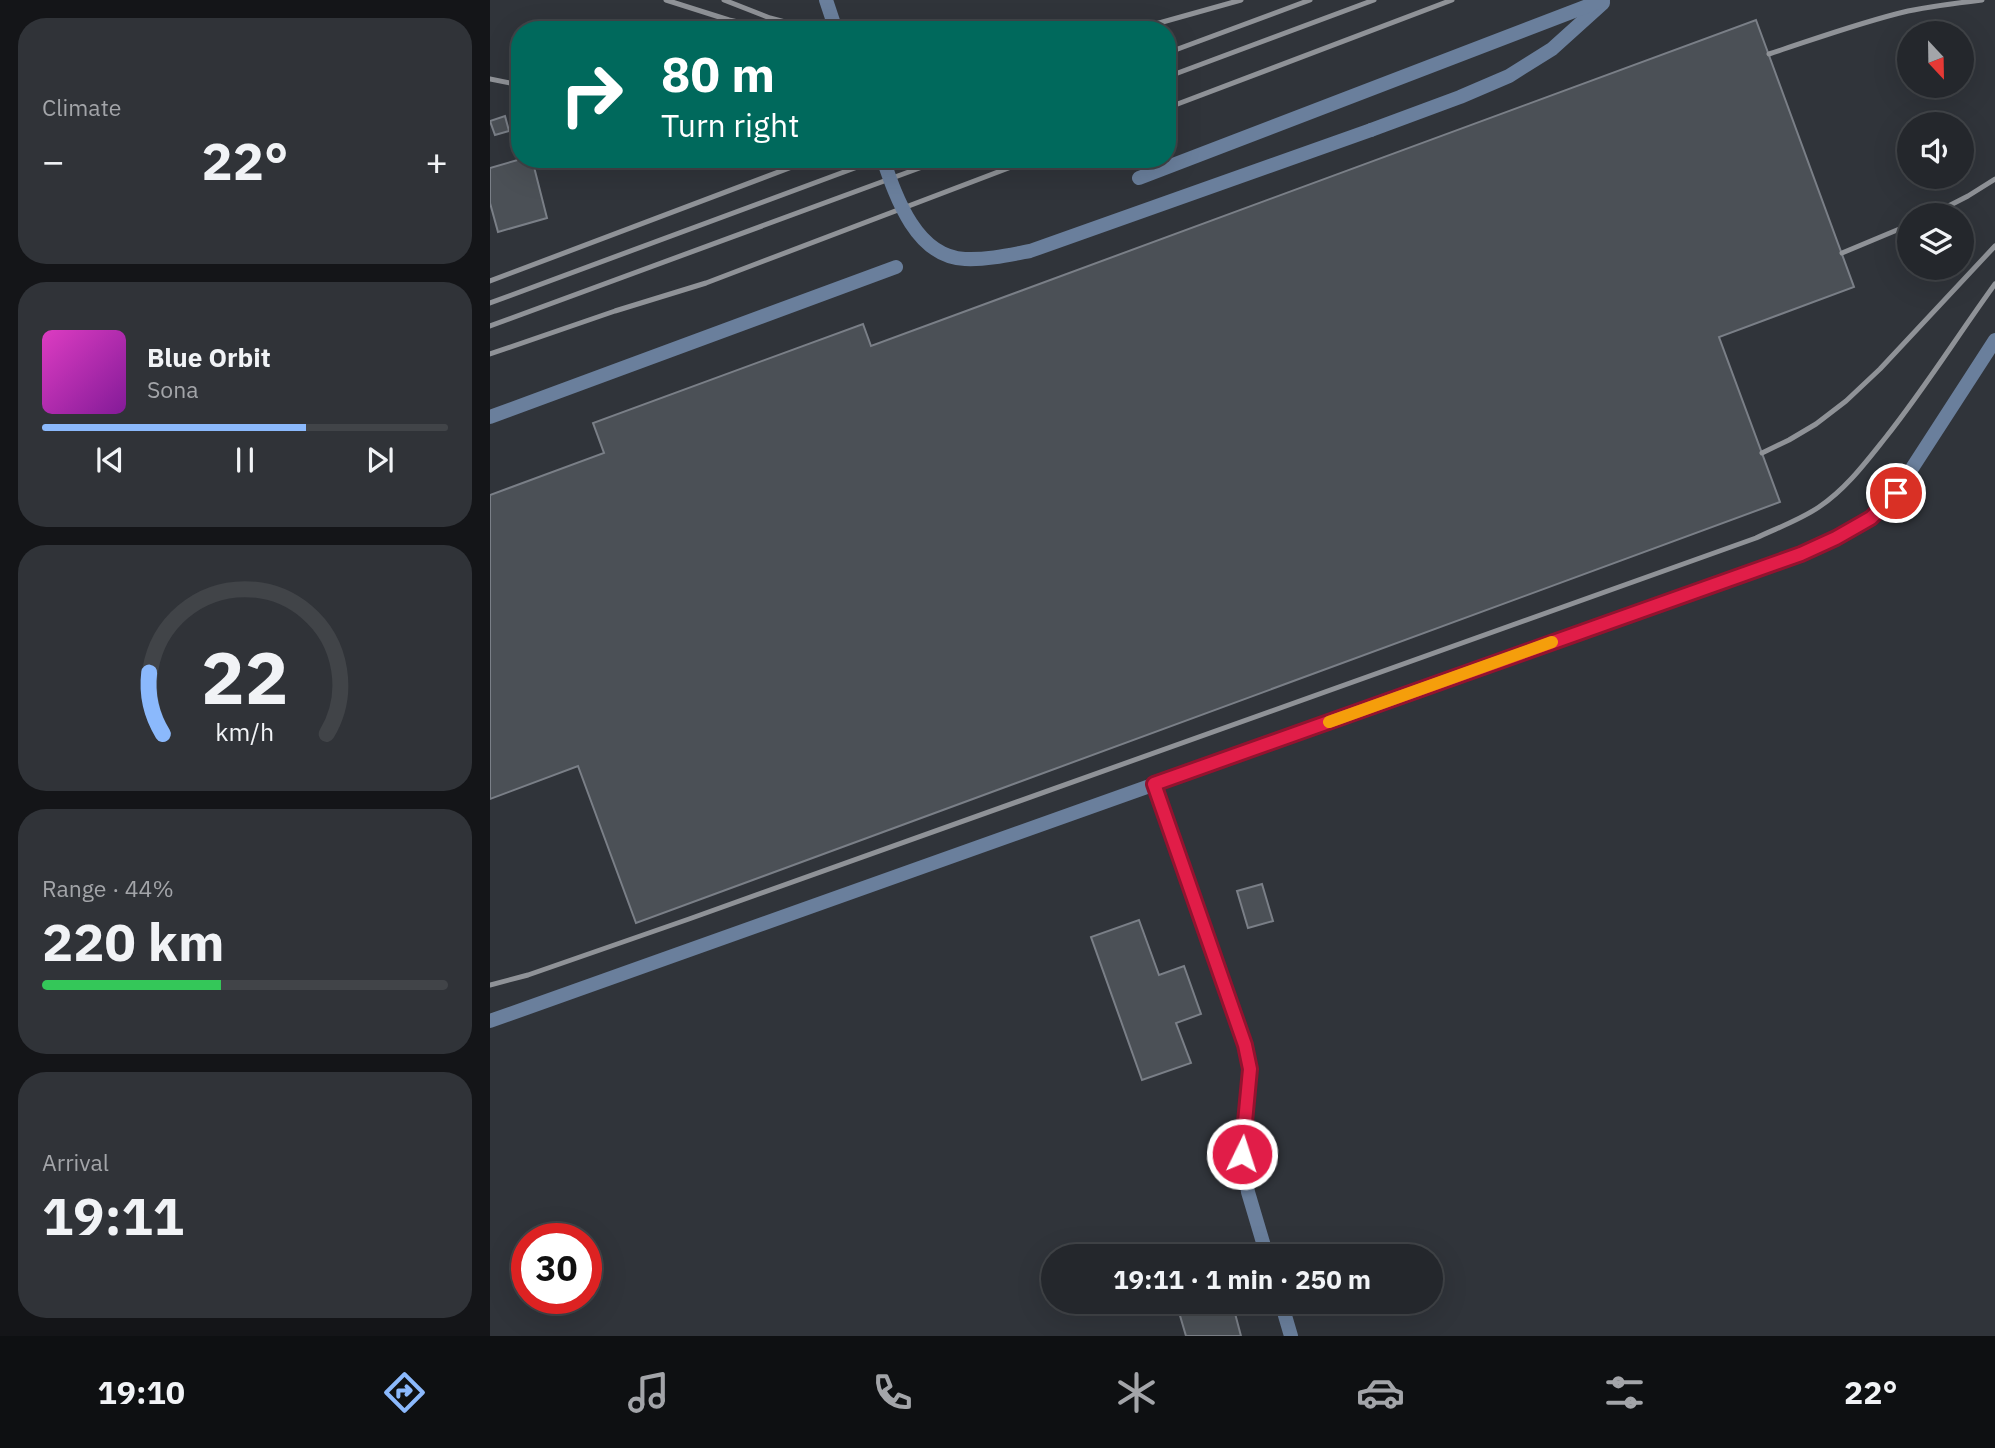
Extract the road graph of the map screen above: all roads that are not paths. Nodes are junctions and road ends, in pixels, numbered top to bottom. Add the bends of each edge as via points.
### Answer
1 (826, 0) edge
2 (1605, 0) edge
3 (833, 21) edge
4 (1176, 164) edge
5 (886, 168) edge
6 (1165, 168) edge
7 (1139, 178) dead end
8 (896, 267) dead end
9 (1995, 340) edge
10 (490, 416) edge
11 (1154, 784) junction
12 (490, 1021) edge
13 (1263, 1244) edge
14 (1285, 1314) edge
15 (1291, 1336) edge

1 - 3 street
2 - 4 street
2 - 5 street, bridge via 1552,49 1509,76 1030,251 962,260 940,253 910,223
6 - 7 street
8 - 10 street
9 - 11 street via 1896,493 1871,518 1836,538
11 - 12 street
11 - 13 street via 1245,1045 1250,1069 1242,1154
14 - 15 street

